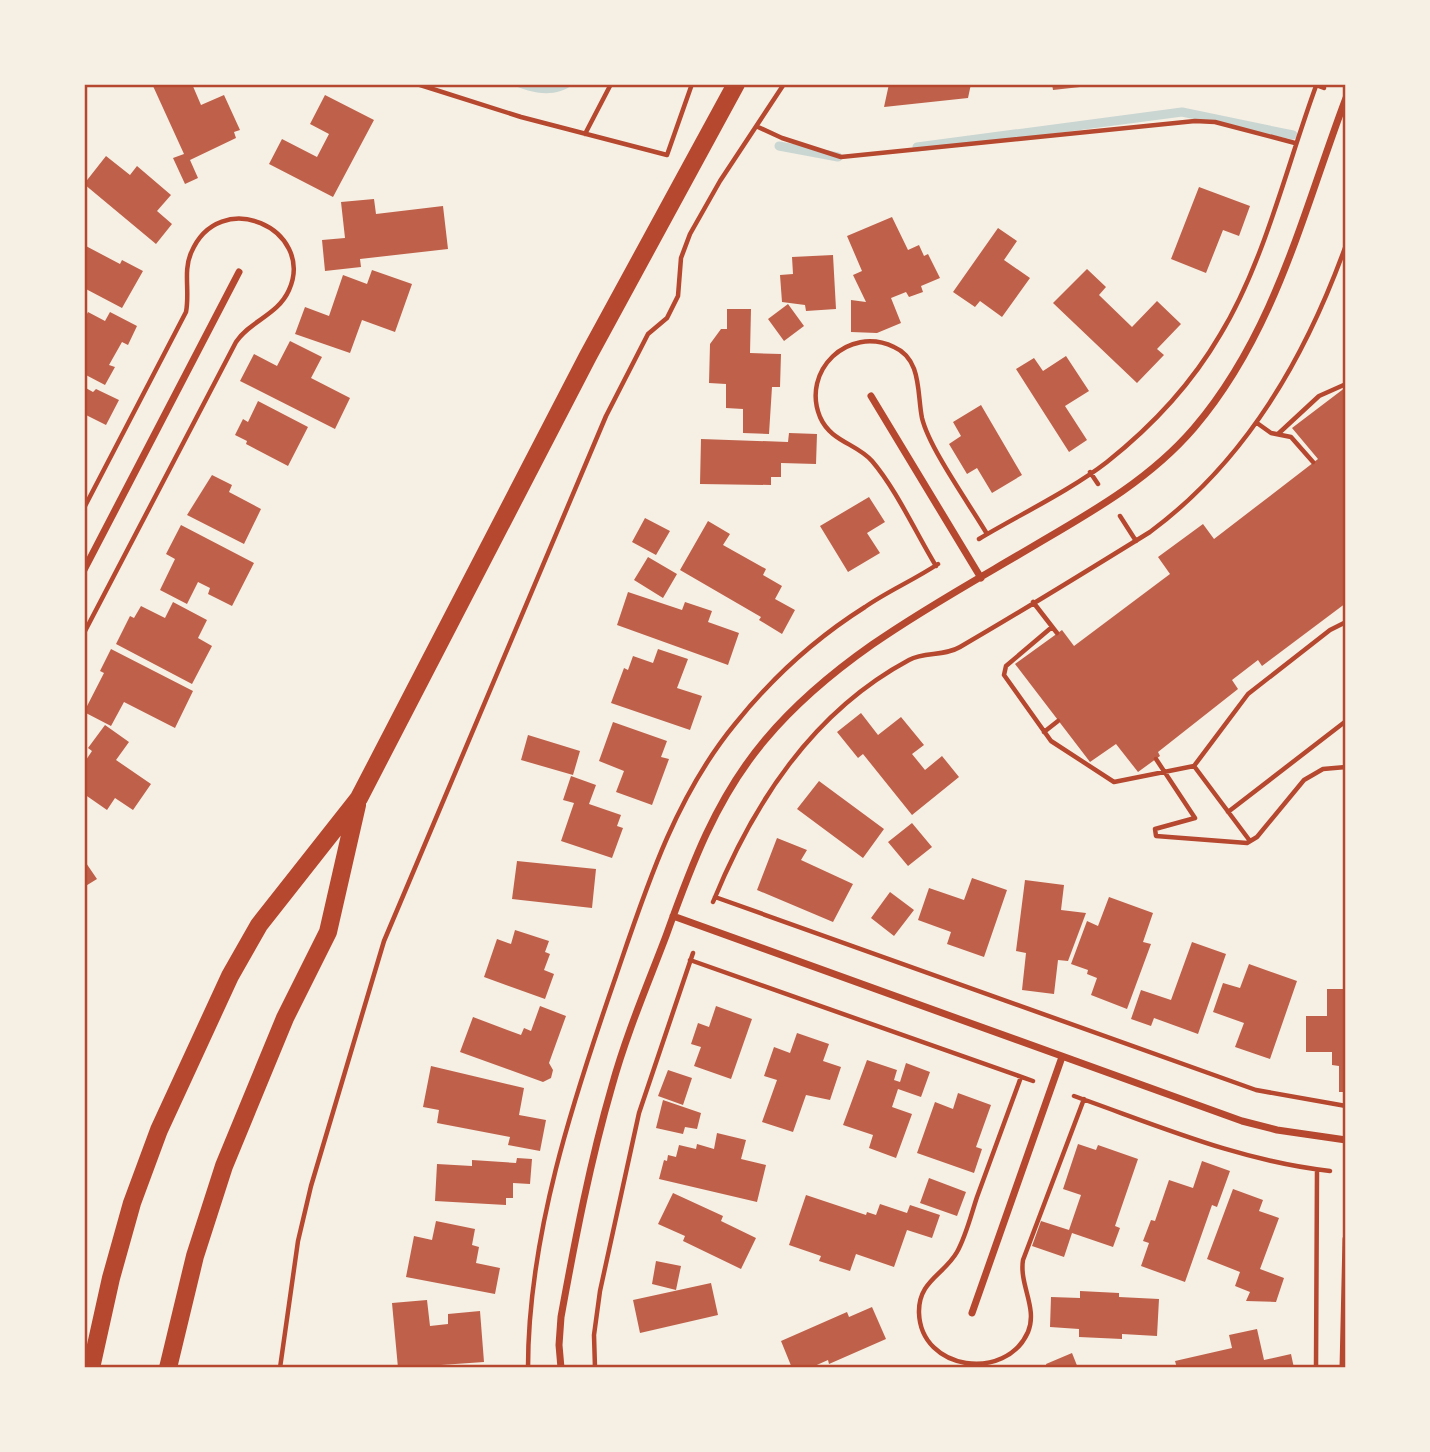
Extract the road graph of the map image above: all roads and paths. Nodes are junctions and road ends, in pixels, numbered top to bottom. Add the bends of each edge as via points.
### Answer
1 (417, 84) edge
2 (611, 84) edge
3 (692, 84) edge
4 (736, 84) edge
5 (784, 84) edge
6 (1315, 85) edge
7 (1324, 89) dead end
8 (1346, 98) edge
9 (758, 127) junction
10 (585, 134) junction
11 (1295, 144) junction
12 (711, 176) dead end
13 (720, 181) junction
14 (1346, 245) edge
15 (239, 272) dead end
16 (1346, 384) edge
17 (872, 396) dead end
18 (1257, 423) junction
19 (1278, 434) junction
20 (1313, 462) dead end
21 (1090, 472) junction
22 (1098, 484) dead end
23 (1119, 516) dead end
24 (979, 539) dead end
25 (1136, 541) junction
26 (84, 570) edge
27 (981, 578) junction
28 (1033, 602) junction
29 (1346, 622) edge
30 (1052, 627) junction
31 (1057, 633) dead end
32 (1058, 721) dead end
33 (1346, 722) edge
34 (1044, 732) junction
35 (1156, 759) dead end
36 (1194, 766) junction
37 (1346, 767) edge
38 (1165, 772) junction
39 (359, 798) junction
40 (1228, 812) junction
41 (1251, 842) junction
42 (673, 916) junction
43 (693, 953) dead end
44 (690, 960) junction
45 (1062, 1057) junction
46 (1033, 1081) dead end
47 (1074, 1096) dead end
48 (1346, 1106) edge
49 (1346, 1140) edge
50 (1317, 1170) junction
51 (1330, 1171) dead end
52 (1346, 1239) edge
53 (972, 1313) dead end
54 (92, 1368) edge
55 (168, 1368) edge
56 (280, 1368) edge
57 (561, 1368) edge
58 (595, 1368) edge
59 (1316, 1368) edge
60 (1343, 1368) edge

1 - 10 path
2 - 10 path
3 - 10 path via 667,155
4 - 39 main road
5 - 9 path
6 - 7 path
6 - 11 path
8 - 27 street via 1273,304 1244,358 1203,416 1174,449 1110,501
9 - 11 path via 841,158 1195,121 1215,122
9 - 13 path
11 - 21 path via 1265,232 1222,333 1171,400
12 - 13 path
13 - 56 path via 681,258 678,296 667,318 648,334 606,416 384,941 311,1186 298,1241
14 - 18 path via 1299,358
15 - 26 street
16 - 19 path via 1319,396
17 - 27 street
18 - 19 path
18 - 25 path via 1168,519
19 - 20 path via 1292,438
21 - 22 path
21 - 24 path
23 - 25 path
25 - 28 path
27 - 42 street via 856,655 779,723 717,811
28 - 30 path
28 - 48 path via 957,649 911,659 837,713 771,786 733,852 714,900 1256,1090
29 - 36 path via 1248,694
30 - 31 path
30 - 34 path via 1003,672
32 - 34 path
33 - 40 path
34 - 38 path via 1114,782
35 - 38 path
36 - 38 path
36 - 40 path
37 - 41 path via 1312,773
38 - 41 path via 1195,818 1154,829 1156,836
39 - 54 main road via 259,925 194,1049 132,1203
39 - 55 main road via 328,932 285,1018 224,1166 195,1256
40 - 41 path
42 - 45 street
42 - 57 street via 624,1047 602,1122 561,1317
43 - 44 path
44 - 46 path
44 - 58 path via 639,1113 600,1291
45 - 49 street via 1242,1121
45 - 53 street
47 - 50 path via 1222,1149
50 - 51 path
50 - 59 path
52 - 60 street

